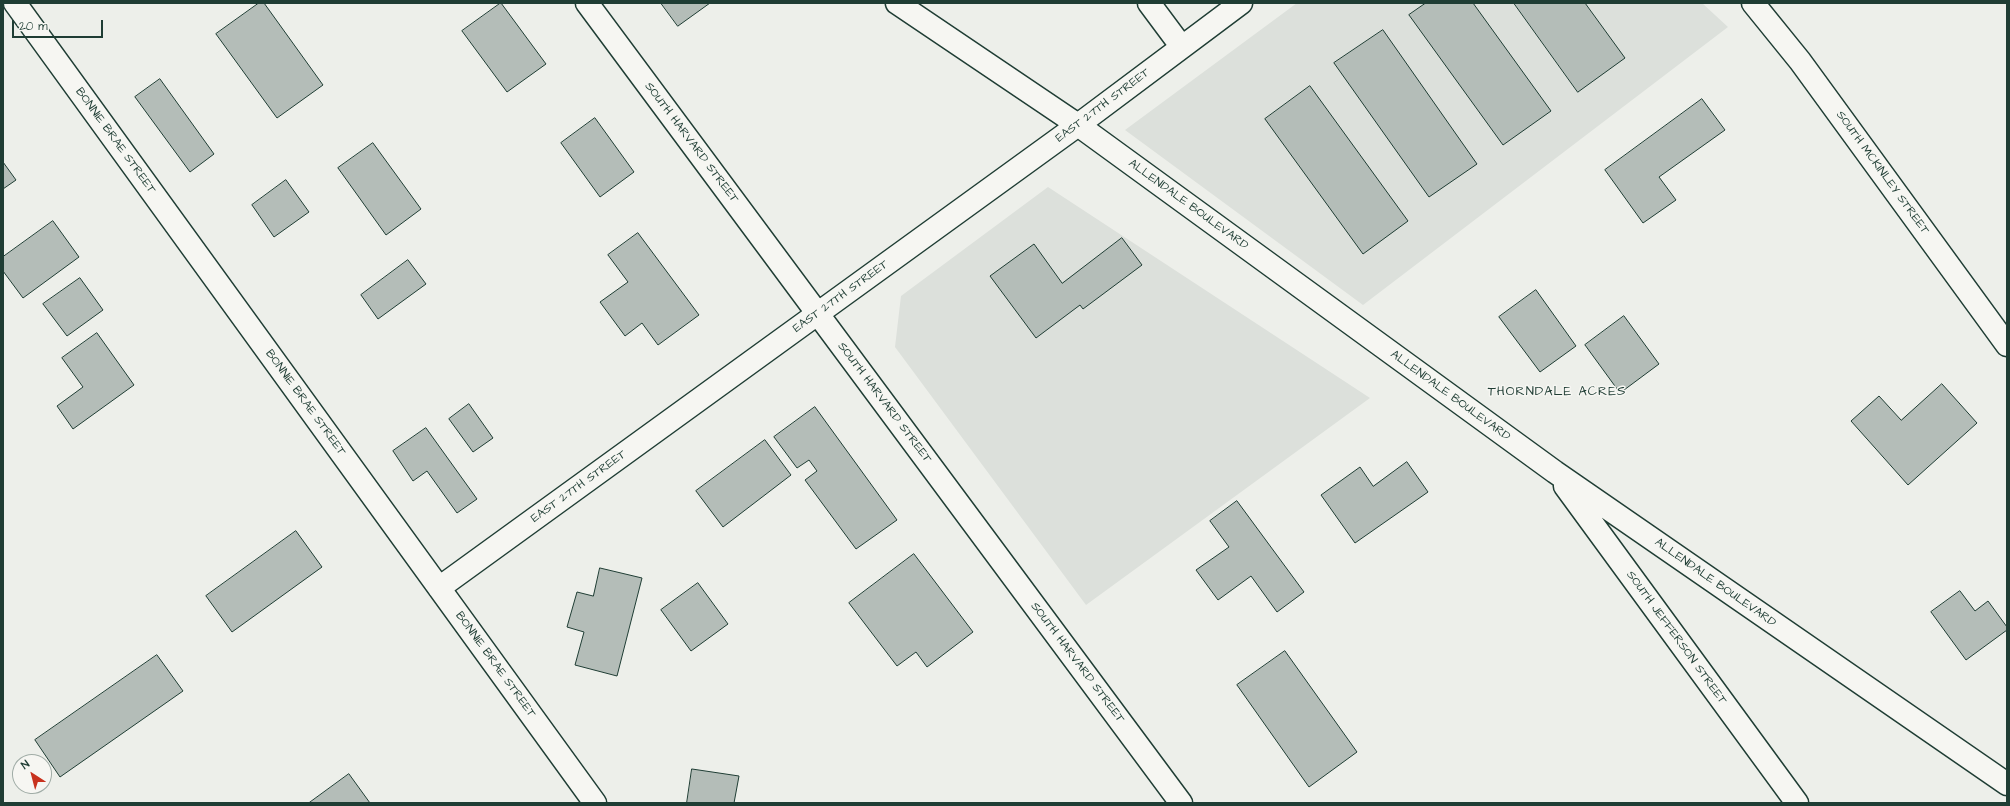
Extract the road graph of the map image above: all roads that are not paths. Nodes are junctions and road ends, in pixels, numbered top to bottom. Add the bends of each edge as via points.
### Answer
1 (15, 3) edge
2 (587, 3) edge
3 (897, 3) edge
4 (1149, 3) edge
5 (1241, 3) edge
6 (1753, 3) edge
7 (1181, 46) junction
8 (1078, 125) junction
9 (818, 314) junction
10 (2007, 346) edge
11 (1555, 472) junction
12 (439, 588) junction
13 (2007, 784) edge
14 (595, 803) edge
15 (1181, 803) edge
16 (1797, 803) edge

1 - 12 street, BONNIE BRAE STREET
2 - 9 street, SOUTH HARVARD STREET
3 - 8 street, ALLENDALE BOULEVARD
4 - 7 street
5 - 7 street, EAST 27TH STREET
6 - 10 street, SOUTH MCKINLEY STREET via 1800,61
7 - 8 street, EAST 27TH STREET
8 - 9 street, EAST 27TH STREET
8 - 11 street, ALLENDALE BOULEVARD
9 - 12 street, EAST 27TH STREET
9 - 15 street, SOUTH HARVARD STREET
11 - 13 street, ALLENDALE BOULEVARD
11 - 16 street, SOUTH JEFFERSON STREET
12 - 14 street, BONNIE BRAE STREET

